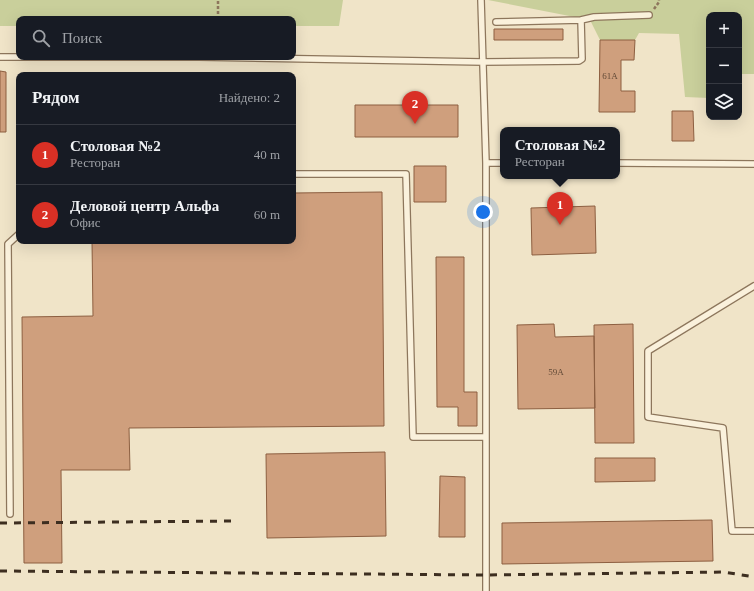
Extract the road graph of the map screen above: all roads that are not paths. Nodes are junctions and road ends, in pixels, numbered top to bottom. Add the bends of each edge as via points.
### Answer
1 (481, 0) edge
2 (649, 15) dead end
3 (581, 20) junction
4 (496, 22) dead end
5 (0, 57) edge
6 (16, 57) edge
7 (296, 59) edge
8 (483, 62) junction
9 (486, 163) junction
10 (500, 163) edge
11 (620, 163) edge
12 (754, 164) edge
13 (296, 174) edge
14 (16, 237) edge
15 (754, 286) edge
16 (486, 437) junction
17 (10, 514) dead end
18 (754, 531) edge
19 (486, 591) edge

1 - 8 lane
2 - 3 lane via 594,17
3 - 4 lane
3 - 8 lane via 582,59 579,61
5 - 6 lane
7 - 8 lane
8 - 9 lane
9 - 10 lane
9 - 16 lane
11 - 12 lane
13 - 16 lane via 406,174 413,437
14 - 17 lane via 8,244
15 - 18 lane via 648,351 648,417 723,428 732,531
16 - 19 lane

